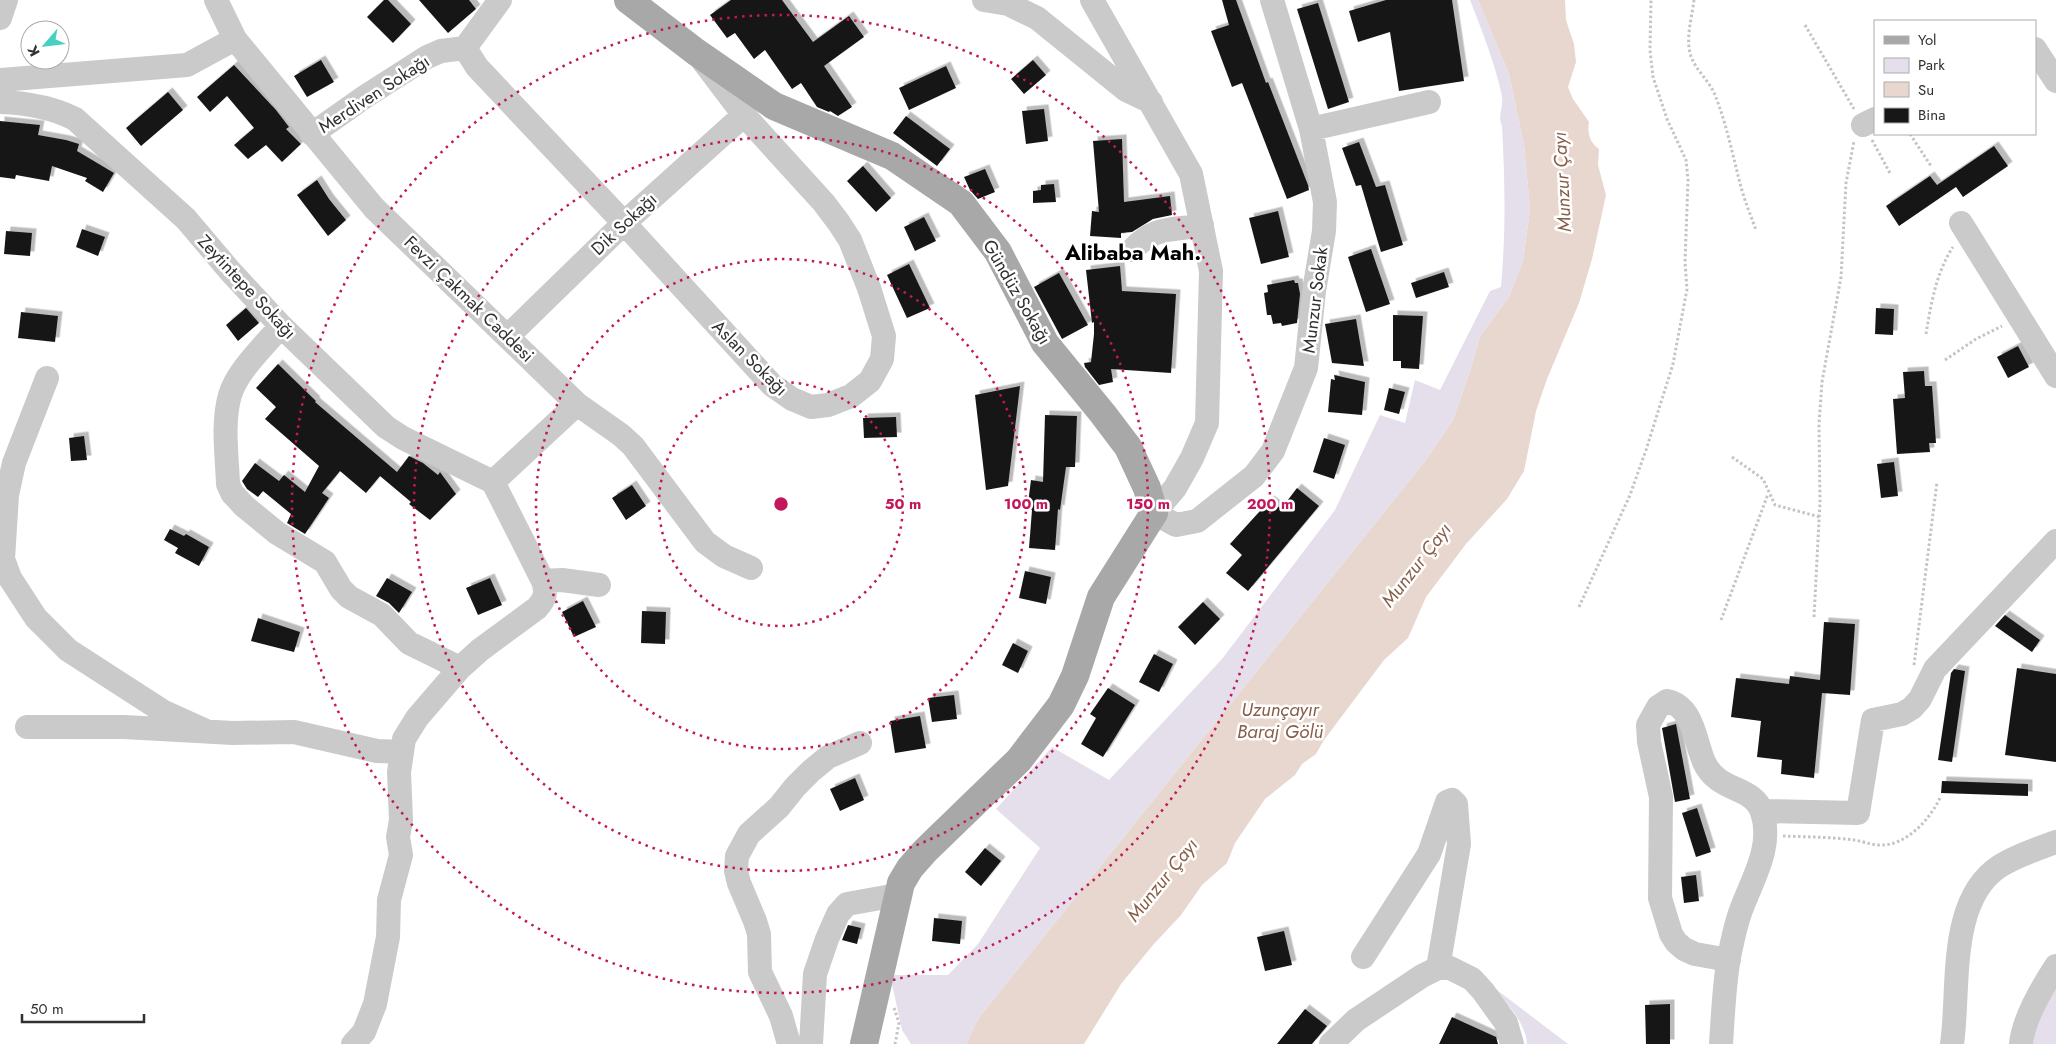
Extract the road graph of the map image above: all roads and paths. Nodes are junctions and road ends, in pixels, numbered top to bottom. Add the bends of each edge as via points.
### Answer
1 (6, 0) edge
2 (216, 0) edge
3 (500, 0) edge
4 (628, 0) edge
5 (984, 0) edge
6 (1092, 0) edge
7 (1650, 0) edge
8 (1694, 0) edge
9 (1276, 1) edge
10 (0, 18) edge
11 (1805, 25) dead end
12 (235, 39) junction
13 (465, 48) junction
14 (2036, 51) edge
15 (696, 52) junction
16 (0, 80) edge
17 (2056, 81) edge
18 (0, 102) edge
19 (1150, 102) junction
20 (1429, 102) dead end
21 (744, 115) junction
22 (1869, 122) edge
23 (1311, 129) junction
24 (312, 134) junction
25 (1874, 134) edge
26 (1874, 135) edge
27 (1911, 135) edge
28 (1931, 166) dead end
29 (1891, 176) dead end
30 (624, 223) junction
31 (1202, 225) junction
32 (1963, 227) joint
33 (1756, 230) dead end
34 (1132, 250) dead end
35 (2020, 317) junction
36 (281, 326) junction
37 (1926, 334) dead end
38 (508, 336) junction
39 (1945, 360) dead end
40 (2056, 376) edge
41 (47, 378) dead end
42 (577, 404) junction
43 (1732, 457) dead end
44 (493, 482) junction
45 (1937, 482) dead end
46 (1768, 494) junction
47 (1154, 512) junction
48 (1820, 517) junction
49 (2056, 541) edge
50 (751, 568) dead end
51 (542, 581) junction
52 (599, 585) dead end
53 (1579, 607) dead end
54 (1814, 617) dead end
55 (1720, 620) dead end
56 (460, 668) junction
57 (1930, 676) junction
58 (27, 727) dead end
59 (206, 731) junction
60 (860, 742) dead end
61 (402, 752) junction
62 (1762, 811) junction
63 (2056, 842) edge
64 (897, 895) junction
65 (1363, 957) dead end
66 (1729, 960) junction
67 (2056, 966) edge
68 (1438, 968) junction
69 (352, 1044) edge
70 (790, 1044) edge
71 (810, 1044) edge
72 (864, 1044) edge
73 (1331, 1044) edge
74 (1512, 1044) edge
75 (1721, 1044) edge
76 (1952, 1044) edge
77 (2021, 1044) edge

1 - 10 street
2 - 12 street, Fevzi Çakmak Caddesi
3 - 13 street
4 - 15 main road, Gündüz Sokağı
5 - 19 street via 1008,4 1037,18 1126,90
6 - 19 street
7 - 53 path via 1653,77 1667,119 1686,160 1687,289 1672,364 1646,450 1630,495
8 - 33 path via 1690,53 1716,96
9 - 23 street, Munzur Sokak
11 - 22 path
12 - 16 street via 187,65
12 - 24 street, Fevzi Çakmak Caddesi
13 - 24 street, Merdiven Sokağı via 441,51 427,57
13 - 30 street, Aslan Sokağı via 477,67
14 - 17 street
15 - 21 street, Aslan Sokağı
15 - 47 main road, Gündüz Sokağı via 774,106 892,156 961,203 998,252 1045,344 1128,447
18 - 36 street, Zeytintepe Sokağı via 62,112 96,136 186,219
19 - 31 street via 1191,174
20 - 23 street
21 - 30 street, Dik Sokağı
21 - 30 street, Aslan Sokağı via 824,203 850,240 884,336 882,359 870,381 851,396 828,405 811,407 792,400 772,385
22 - 25 path
22 - 48 path via 1855,138 1846,183 1841,277 1822,382
23 - 47 street, Munzur Sokak via 1322,186 1324,231 1306,368 1273,451 1254,476 1197,521 1176,525
24 - 38 street, Fevzi Çakmak Caddesi via 374,208
26 - 29 path
27 - 28 path
30 - 38 street, Dik Sokağı
31 - 34 street via 1156,232
31 - 47 street via 1211,271 1206,423 1192,458 1174,488
32 - 35 street
32 - 37 path via 1945,259 1931,302
35 - 39 path via 1976,339
35 - 40 street
36 - 44 street, Zeytintepe Sokağı via 386,427
36 - 56 street via 239,377 230,394 225,424 228,484 232,493 277,533 324,562 349,597 382,615 409,643
38 - 42 street, Fevzi Çakmak Caddesi
41 - 59 street via 14,463 7,495 3,559 10,578 36,618 68,650 164,712
42 - 44 street
42 - 50 street, Fevzi Çakmak Caddesi via 633,446 705,542 724,556
43 - 46 path via 1763,479
44 - 51 street
45 - 57 path via 1913,673
46 - 48 path via 1775,505
46 - 55 path
47 - 64 main road via 1102,597 1075,676 1061,705 1019,760 910,868
48 - 54 path
49 - 57 street
51 - 52 street
51 - 56 street via 546,590 544,601
56 - 61 street via 417,718 404,739
57 - 62 street via 1920,699 1912,708 1902,714 1873,720 1858,813
58 - 59 street
59 - 61 street via 294,732 377,751
60 - 70 street via 828,757 811,771 749,834 737,856 739,883 759,934 760,972
61 - 69 street via 398,837 401,854 389,900 388,937 375,1004 364,1032
62 - 66 street via 1764,850 1739,915
62 - 66 street via 1755,800 1710,774 1689,720 1675,703 1667,701 1658,707 1648,725 1660,797 1660,898 1664,915 1671,934 1684,949
63 - 76 street via 1999,867 1974,894 1962,932 1956,969
64 - 71 street via 847,904 838,914 815,974
64 - 72 main road
65 - 68 street via 1429,854 1448,802 1452,800 1456,804 1459,844
66 - 75 street
67 - 77 street via 2042,987
68 - 73 street via 1356,1020
68 - 74 street via 1450,968 1472,979 1506,1023

